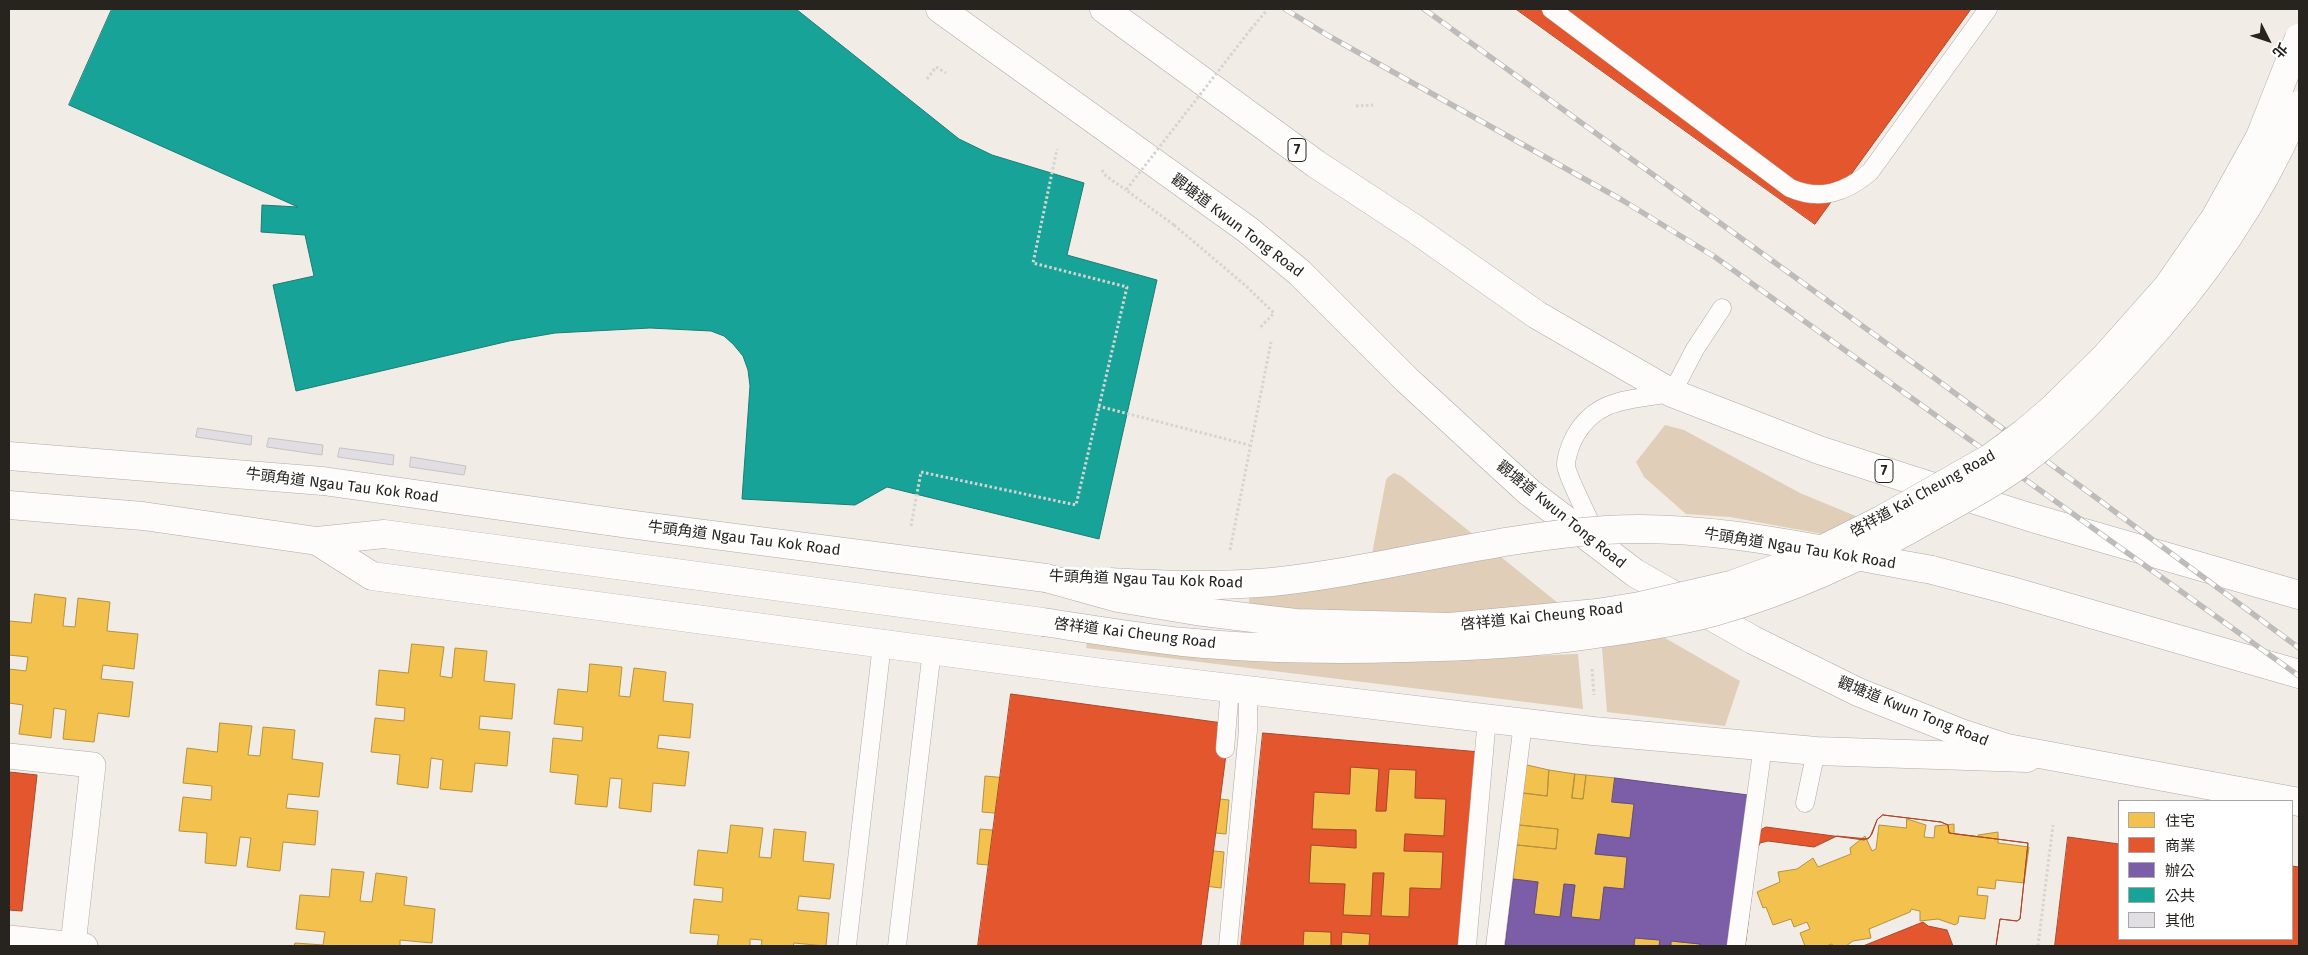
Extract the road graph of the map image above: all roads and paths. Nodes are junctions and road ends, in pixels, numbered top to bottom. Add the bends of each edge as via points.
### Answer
1 (940, 9) edge
2 (1104, 9) edge
3 (1551, 9) edge
4 (1988, 9) edge
5 (1266, 10) dead end
6 (2299, 38) edge
7 (946, 73) dead end
8 (927, 79) dead end
9 (1373, 105) dead end
10 (2299, 105) edge
11 (1356, 106) dead end
12 (1057, 149) dead end
13 (1722, 308) dead end
14 (1259, 329) dead end
15 (1271, 342) dead end
16 (1672, 393) junction
17 (1098, 406) junction
18 (1250, 445) junction
19 (9, 456) edge
20 (9, 505) edge
21 (910, 532) dead end
22 (316, 541) junction
23 (1604, 551) junction
24 (1228, 557) dead end
25 (1046, 578) junction
26 (2299, 595) edge
27 (882, 644) junction
28 (932, 650) junction
29 (2299, 674) edge
30 (1239, 690) junction
31 (1486, 718) junction
32 (1523, 723) junction
33 (1763, 745) junction
34 (1225, 749) dead end
35 (1816, 751) junction
36 (9, 756) edge
37 (2058, 758) junction
38 (2288, 800) edge
39 (1805, 803) dead end
40 (2053, 824) dead end
41 (9, 938) edge
42 (79, 946) edge
43 (847, 946) edge
44 (897, 946) edge
45 (1228, 946) edge
46 (1467, 946) edge
47 (1495, 946) edge
48 (1736, 946) edge
49 (2038, 946) edge

1 - 23 main road, 觀塘道 Kwun Tong Road via 1263,243 1307,280 1407,380 1529,492
2 - 16 main road, 7 via 1316,164 1537,315
3 - 4 lane via 1790,188 1816,195 1832,194 1847,188 1870,172
5 - 14 path, bridge via 1126,190 1174,225 1274,313
6 - 25 main road, 啓祥道 Kai Cheung Road, bridge via 2260,137 2215,218 2168,286 2111,350 2050,410 2002,450 1889,515 1805,558 1746,580 1640,606 1450,627 1268,620 1118,598
7 - 8 path via 936,66
9 - 11 path
10 - 22 main road, 啓祥道 Kai Cheung Road, bridge via 2239,223 2198,281 2134,355 2038,449 1999,478 1893,540 1748,602 1675,621 1549,641 1492,646 1364,649 1237,646 1182,642 384,534
12 - 17 path via 1033,262 1127,287
13 - 16 lane
15 - 18 path
16 - 23 lane via 1612,403 1593,412 1572,441 1566,466
16 - 26 main road, 7 via 1818,450 2029,517
17 - 18 path
17 - 21 path via 1076,505 922,472
18 - 24 path
19 - 25 main road, 牛頭角道 Ngau Tau Kok Road via 323,481
20 - 22 main road via 143,516
22 - 27 main road via 372,576
23 - 37 main road, 觀塘道 Kwun Tong Road via 1690,606 1858,692 1961,733 2007,748
25 - 29 main road, 牛頭角道 Ngau Tau Kok Road, bridge via 1224,585 1351,571 1484,546 1606,530 1672,530 1728,535 1932,570
27 - 28 main road
27 - 43 lane
28 - 30 main road
28 - 44 lane
30 - 31 main road
30 - 34 lane
30 - 45 lane via 1248,730
31 - 32 main road
31 - 46 lane
32 - 33 main road
32 - 47 lane
33 - 35 main road
33 - 48 lane
35 - 37 main road
35 - 39 lane
36 - 42 street via 93,765
37 - 38 main road, 觀塘道 Kwun Tong Road
40 - 49 path
41 - 42 street

